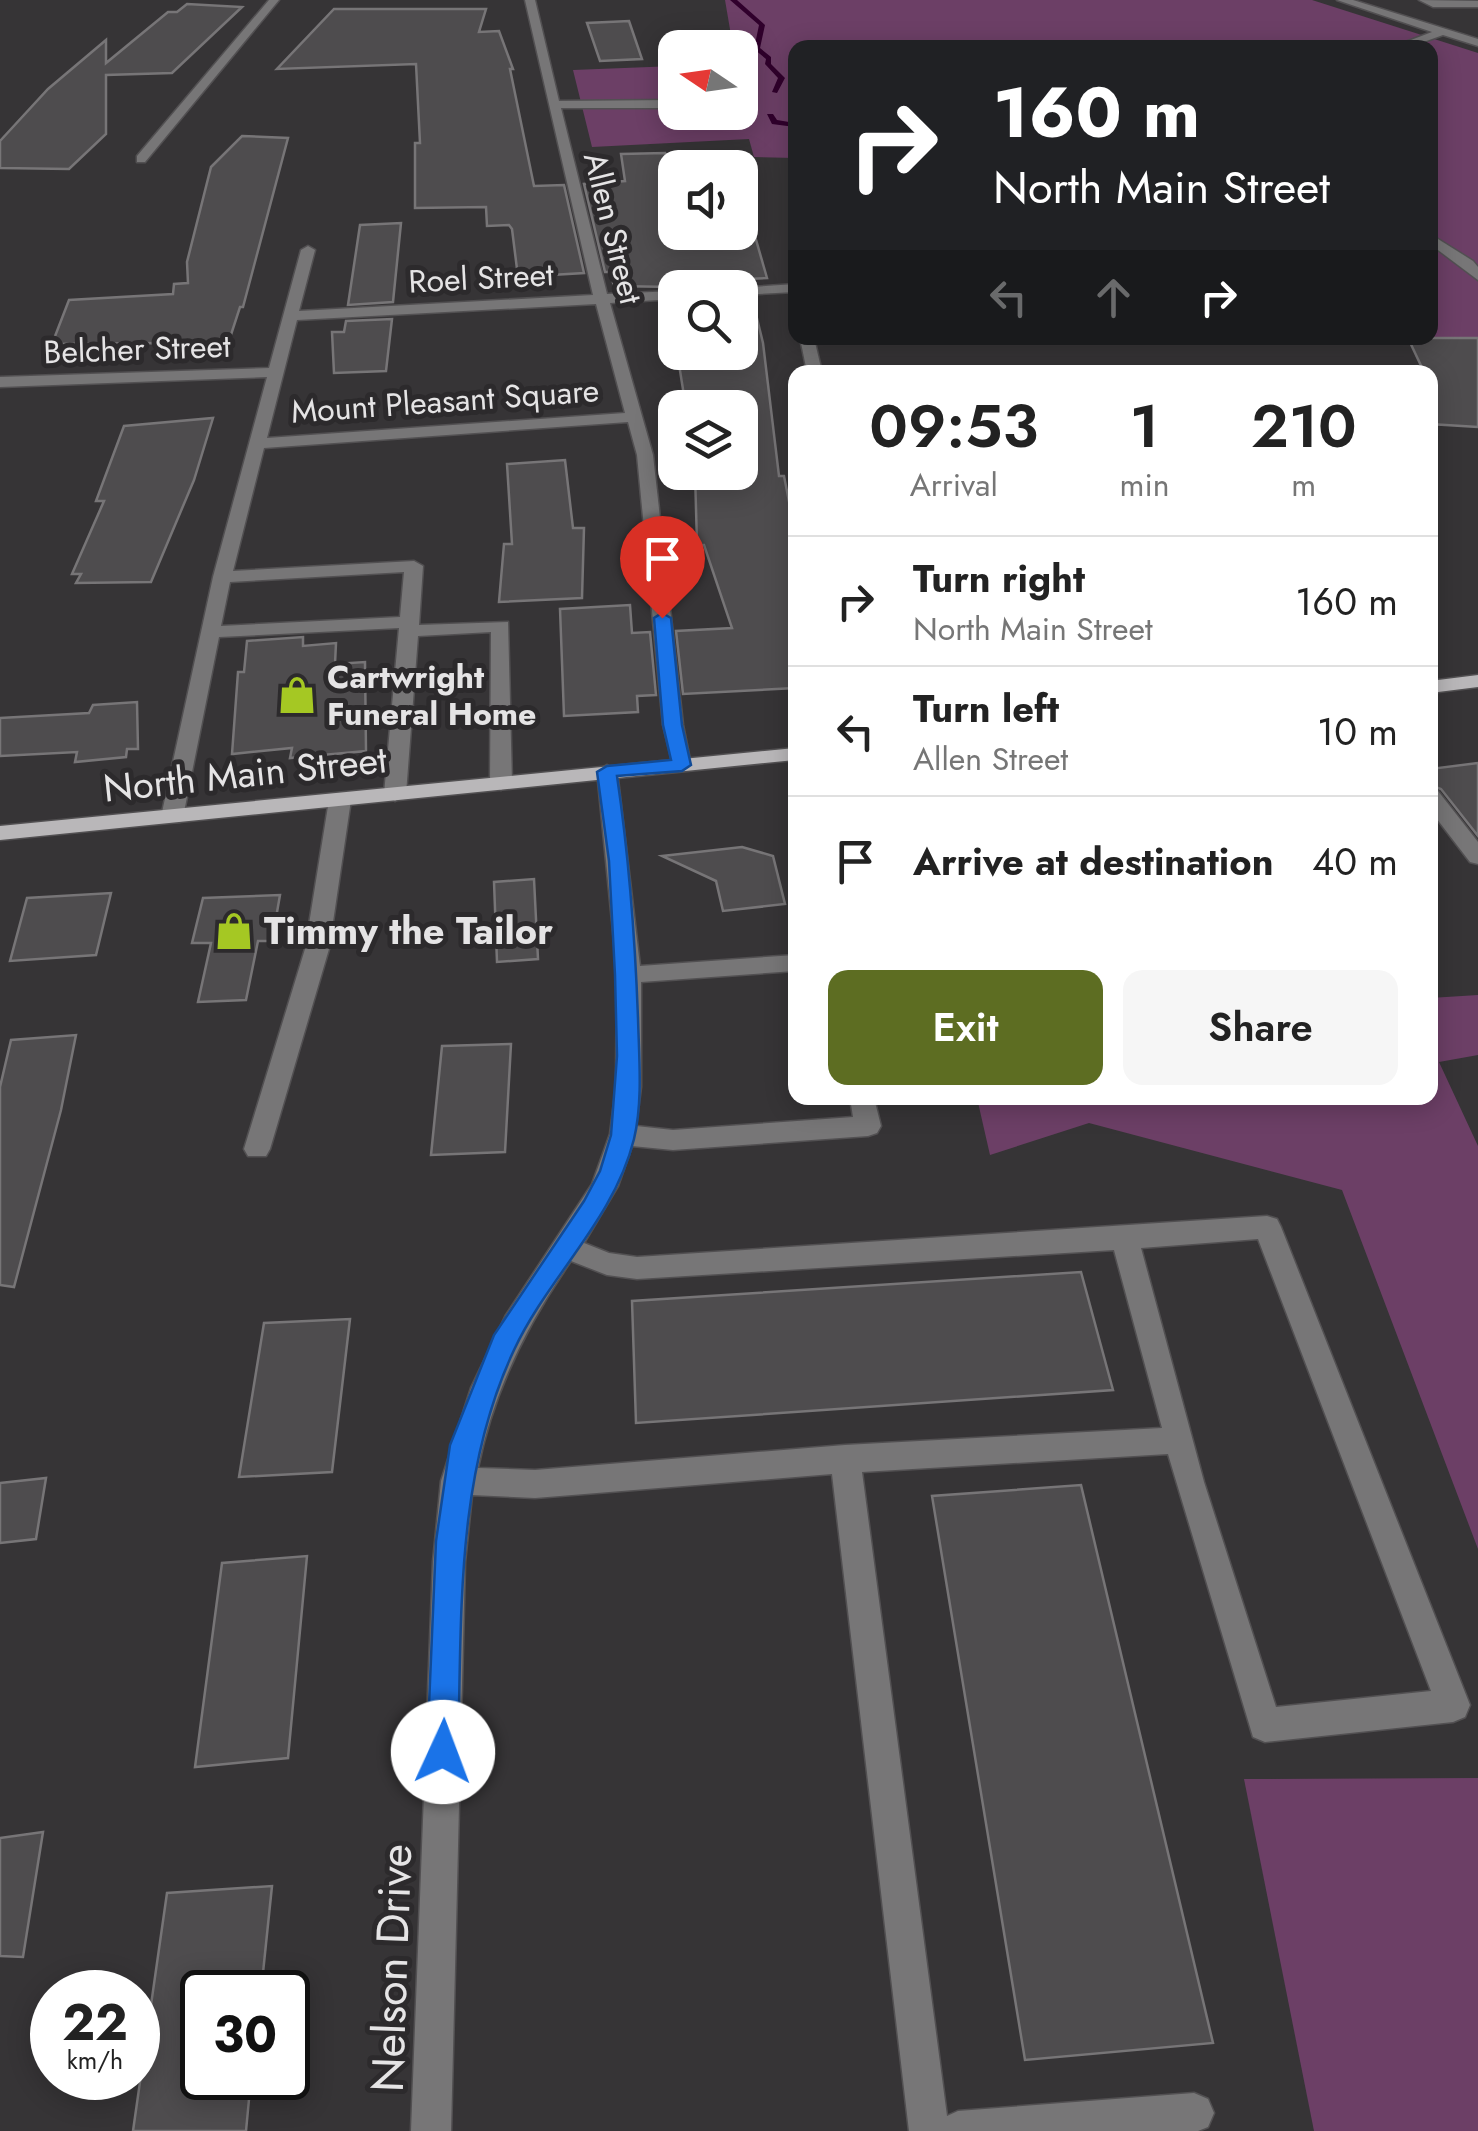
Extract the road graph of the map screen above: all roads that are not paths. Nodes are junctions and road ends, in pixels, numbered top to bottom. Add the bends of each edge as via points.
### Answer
1 (274, 0) edge
2 (530, 0) edge
3 (1342, 0) edge
4 (1424, 0) edge
5 (1478, 4) edge
6 (1442, 32) junction
7 (1419, 40) edge
8 (1478, 43) edge
9 (658, 104) edge
10 (556, 106) junction
11 (140, 159) dead end
12 (1438, 243) edge
13 (308, 250) dead end
14 (1478, 276) edge
15 (788, 288) edge
16 (758, 290) edge
17 (658, 296) edge
18 (601, 299) junction
19 (291, 316) junction
20 (276, 372) junction
21 (0, 382) edge
22 (636, 417) junction
23 (258, 444) junction
24 (222, 578) junction
25 (410, 627) junction
26 (210, 632) junction
27 (1478, 681) edge
28 (1438, 686) edge
29 (788, 755) edge
30 (682, 765) junction
31 (607, 772) junction
32 (500, 783) junction
33 (395, 794) junction
34 (340, 800) junction
35 (1438, 806) edge
36 (172, 817) junction
37 (0, 832) edge
38 (1478, 857) edge
39 (788, 963) edge
40 (626, 975) junction
41 (864, 1105) edge
42 (623, 1135) junction
43 (257, 1149) dead end
44 (1125, 1238) junction
45 (565, 1247) junction
46 (1180, 1440) junction
47 (845, 1459) junction
48 (456, 1481) junction
49 (1194, 2113) dead end
50 (431, 2131) edge
51 (930, 2131) edge
52 (958, 2131) edge

1 - 11 street
2 - 10 street, Allen Street
3 - 6 street
4 - 5 street
6 - 7 street
6 - 8 street
9 - 10 street
10 - 18 street, Allen Street
12 - 14 street
13 - 19 street, Mount Pleasant Square
15 - 16 street
17 - 18 street, Roel Street
18 - 19 street, Roel Street
18 - 22 street, Allen Street
19 - 20 street, Mount Pleasant Square
20 - 21 street, Belcher Street
20 - 23 street, Mount Pleasant Square
22 - 23 street, Mount Pleasant Square
22 - 30 street, Allen Street
23 - 24 street, Mount Pleasant Square
24 - 25 street via 414,566
24 - 26 street, Mount Pleasant Square
25 - 26 street
25 - 32 street via 501,626
25 - 33 street
26 - 36 street, Mount Pleasant Square
27 - 28 main road
29 - 30 main road, North Main Street
30 - 31 main road, North Main Street
31 - 32 main road, North Main Street
31 - 40 street, Nelson Drive
32 - 33 main road, North Main Street
33 - 34 main road, North Main Street
34 - 36 main road, North Main Street
34 - 43 street via 317,949
35 - 38 street
36 - 37 main road, North Main Street
39 - 40 street
40 - 42 street, Nelson Drive
41 - 42 street via 868,1126 673,1140
42 - 45 street, Nelson Drive via 607,1181
44 - 45 street via 637,1268
44 - 46 street
44 - 46 street via 1267,1227 1453,1705 1265,1725
45 - 48 street, Nelson Drive via 504,1343
46 - 47 street
47 - 48 street via 535,1484
47 - 51 street
48 - 50 street, Nelson Drive
49 - 52 street

